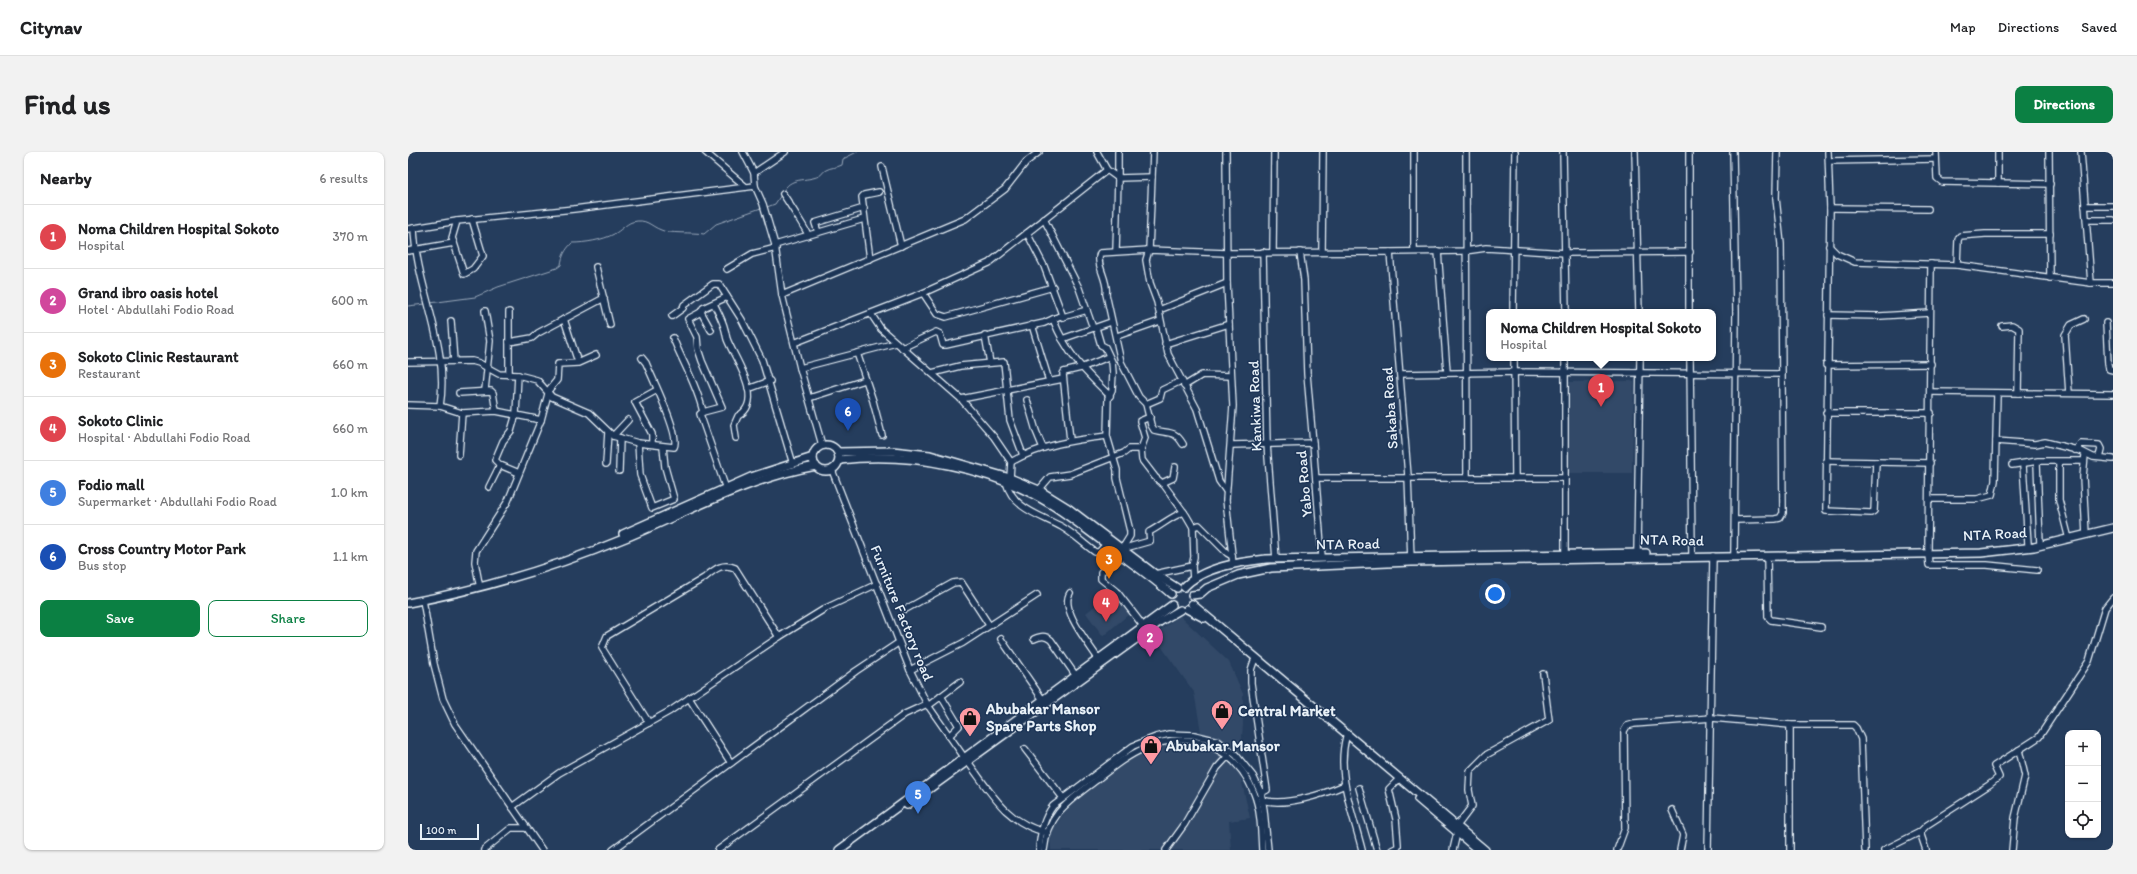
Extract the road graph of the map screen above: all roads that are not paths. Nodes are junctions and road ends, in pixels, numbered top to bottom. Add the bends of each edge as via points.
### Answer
1 (705, 152) edge
2 (743, 152) edge
3 (785, 152) edge
4 (1039, 152) edge
5 (1097, 152) edge
6 (1118, 152) edge
7 (1153, 152) edge
8 (1226, 152) edge
9 (1274, 152) edge
10 (1323, 152) edge
11 (1414, 152) edge
12 (1466, 152) edge
13 (1515, 152) edge
14 (1563, 152) edge
15 (1636, 152) edge
16 (1688, 152) edge
17 (1733, 152) edge
18 (1777, 152) edge
19 (1828, 152) edge
20 (1936, 152) edge
21 (1998, 152) edge
22 (2049, 152) edge
23 (2081, 152) edge
24 (1936, 159) junction
25 (1829, 161) junction
26 (882, 167) dead end
27 (1107, 170) junction
28 (754, 173) junction
29 (1152, 177) junction
30 (1118, 178) junction
31 (1998, 183) junction
32 (2050, 184) junction
33 (755, 186) junction
34 (746, 187) junction
35 (879, 192) dead end
36 (783, 194) dead end
37 (2084, 206) junction
38 (2113, 206) edge
39 (864, 208) junction
40 (1830, 208) junction
41 (1928, 209) dead end
42 (472, 219) junction
43 (864, 219) junction
44 (1044, 219) junction
45 (2087, 220) junction
46 (2113, 220) edge
47 (457, 221) junction
48 (411, 228) edge
49 (818, 232) junction
50 (1027, 232) junction
51 (2050, 234) junction
52 (808, 235) junction
53 (454, 243) junction
54 (775, 246) junction
55 (901, 246) junction
56 (1829, 246) junction
57 (1512, 249) junction
58 (415, 250) junction
59 (1116, 250) junction
60 (1149, 250) junction
61 (408, 251) edge
62 (1414, 251) junction
63 (1438, 251) junction
64 (1465, 251) junction
65 (1263, 252) junction
66 (1273, 252) junction
67 (1300, 252) junction
68 (1322, 252) junction
69 (1390, 252) junction
70 (1690, 252) junction
71 (1226, 253) junction
72 (1566, 253) junction
73 (1638, 253) junction
74 (870, 259) junction
75 (1931, 264) junction
76 (1957, 265) junction
77 (596, 266) dead end
78 (727, 269) dead end
79 (2050, 278) junction
80 (1227, 283) junction
81 (2091, 283) junction
82 (2113, 283) edge
83 (1053, 287) junction
84 (923, 293) junction
85 (782, 295) junction
86 (727, 297) junction
87 (604, 298) junction
88 (714, 304) junction
89 (1513, 309) edge
90 (1566, 309) edge
91 (1639, 309) edge
92 (1690, 309) edge
93 (1087, 310) junction
94 (1159, 310) junction
95 (485, 311) dead end
96 (509, 312) dead end
97 (701, 312) junction
98 (1930, 313) junction
99 (871, 314) junction
100 (1828, 315) junction
101 (672, 316) dead end
102 (1063, 317) junction
103 (564, 319) junction
104 (1053, 319) junction
105 (2084, 319) dead end
106 (451, 320) dead end
107 (1160, 321) junction
108 (1111, 322) junction
109 (2106, 322) dead end
110 (610, 324) dead end
111 (1230, 324) junction
112 (1032, 325) junction
113 (2002, 326) dead end
114 (1093, 328) junction
115 (711, 330) dead end
116 (985, 335) junction
117 (1117, 336) junction
118 (673, 338) dead end
119 (1062, 339) junction
120 (509, 342) junction
121 (794, 343) junction
122 (896, 343) junction
123 (1165, 344) junction
124 (902, 348) junction
125 (856, 353) junction
126 (596, 355) dead end
127 (1108, 357) junction
128 (642, 358) dead end
129 (442, 361) junction
130 (454, 361) junction
131 (1514, 361) edge
132 (1566, 361) edge
133 (1640, 361) edge
134 (1690, 361) edge
135 (408, 362) edge
136 (578, 362) junction
137 (990, 362) junction
138 (1931, 364) junction
139 (1826, 365) junction
140 (800, 368) junction
141 (1081, 368) junction
142 (489, 369) junction
143 (2113, 370) edge
144 (932, 372) junction
145 (1447, 372) junction
146 (1467, 372) junction
147 (1514, 372) junction
148 (1565, 373) junction
149 (1640, 373) junction
150 (1400, 374) junction
151 (1690, 374) junction
152 (1735, 374) junction
153 (1781, 374) junction
154 (509, 375) junction
155 (518, 375) junction
156 (1232, 376) junction
157 (866, 380) junction
158 (1063, 380) junction
159 (770, 381) junction
160 (1049, 381) junction
161 (1183, 383) junction
162 (748, 389) junction
163 (1008, 389) junction
164 (485, 390) junction
165 (657, 390) junction
166 (1931, 392) junction
167 (459, 393) dead end
168 (548, 393) junction
169 (2018, 393) junction
170 (2069, 393) junction
171 (1997, 394) junction
172 (2113, 394) edge
173 (1110, 396) junction
174 (809, 398) junction
175 (961, 399) junction
176 (1027, 400) dead end
177 (1146, 404) junction
178 (410, 406) edge
179 (440, 406) junction
180 (496, 411) junction
181 (462, 412) junction
182 (703, 412) junction
183 (1826, 413) junction
184 (1931, 413) junction
185 (516, 414) junction
186 (1150, 417) junction
187 (541, 420) junction
188 (628, 420) dead end
189 (610, 434) junction
190 (882, 435) dead end
191 (1107, 436) junction
192 (620, 438) junction
193 (736, 438) dead end
194 (1070, 440) junction
195 (1996, 441) junction
196 (638, 443) junction
197 (652, 443) junction
198 (1313, 443) junction
199 (1182, 444) dead end
200 (1267, 444) junction
201 (822, 445) junction
202 (1231, 445) junction
203 (663, 447) junction
204 (1043, 448) junction
205 (1141, 449) junction
206 (2075, 450) junction
207 (459, 455) dead end
208 (1023, 455) junction
209 (839, 456) junction
210 (813, 457) junction
211 (1113, 457) junction
212 (2099, 457) junction
213 (2084, 458) junction
214 (2113, 459) edge
215 (1826, 461) junction
216 (1011, 462) junction
217 (1876, 462) junction
218 (1930, 462) junction
219 (2059, 462) junction
220 (2037, 463) junction
221 (606, 464) dead end
222 (793, 464) junction
223 (500, 465) junction
224 (2012, 465) dead end
225 (2023, 465) junction
226 (816, 466) junction
227 (1175, 467) dead end
228 (832, 470) junction
229 (619, 471) dead end
230 (518, 473) junction
231 (1408, 476) junction
232 (1316, 478) junction
233 (1467, 478) junction
234 (1515, 478) junction
235 (1565, 478) junction
236 (1008, 480) junction
237 (1162, 483) junction
238 (489, 487) dead end
239 (726, 489) junction
240 (1039, 490) junction
241 (1226, 492) junction
242 (1930, 499) junction
243 (1184, 512) junction
244 (1735, 520) junction
245 (1192, 527) junction
246 (2113, 528) edge
247 (2086, 535) junction
248 (2069, 539) junction
249 (1106, 544) junction
250 (2035, 544) junction
251 (1122, 552) junction
252 (1928, 552) junction
253 (1637, 553) junction
254 (1565, 554) junction
255 (1692, 554) junction
256 (1734, 554) junction
257 (1232, 556) junction
258 (1713, 556) junction
259 (1767, 556) junction
260 (1322, 557) junction
261 (1276, 559) junction
262 (1411, 559) junction
263 (1233, 564) junction
264 (1192, 566) junction
265 (2037, 570) dead end
266 (1155, 574) junction
267 (1193, 579) junction
268 (480, 583) junction
269 (877, 584) junction
270 (1180, 588) junction
271 (1070, 593) dead end
272 (1171, 594) junction
273 (1037, 595) dead end
274 (1192, 595) junction
275 (408, 598) edge
276 (2113, 598) edge
277 (423, 600) junction
278 (408, 603) edge
279 (1172, 605) junction
280 (1186, 607) junction
281 (906, 609) dead end
282 (989, 625) junction
283 (1144, 627) junction
284 (1821, 627) dead end
285 (779, 637) junction
286 (1001, 639) dead end
287 (1034, 639) dead end
288 (898, 643) junction
289 (1099, 660) junction
290 (1254, 661) junction
291 (910, 670) junction
292 (1543, 674) dead end
293 (1076, 676) junction
294 (960, 682) dead end
295 (941, 696) junction
296 (689, 698) junction
297 (1043, 700) junction
298 (927, 705) junction
299 (1712, 718) junction
300 (649, 723) junction
301 (1790, 725) junction
302 (949, 736) junction
303 (1346, 737) junction
304 (1025, 749) dead end
305 (2019, 750) junction
306 (1228, 756) junction
307 (966, 759) junction
308 (730, 763) junction
309 (1113, 765) junction
310 (1397, 781) junction
311 (1345, 785) junction
312 (1359, 788) dead end
313 (1261, 793) junction
314 (1063, 798) junction
315 (1262, 800) junction
316 (512, 806) junction
317 (1672, 810) dead end
318 (526, 828) junction
319 (1457, 829) junction
320 (1044, 832) junction
321 (1920, 832) junction
322 (721, 849) edge
323 (484, 850) edge
324 (542, 850) edge
325 (613, 850) edge
326 (839, 850) edge
327 (844, 850) edge
328 (1039, 850) edge
329 (1044, 850) edge
330 (1166, 850) edge
331 (1262, 850) edge
332 (1268, 850) edge
333 (1362, 850) edge
334 (1377, 850) edge
335 (1392, 850) edge
336 (1453, 850) edge
337 (1478, 850) edge
338 (1486, 850) edge
339 (1617, 850) edge
340 (1680, 850) edge
341 (1708, 850) edge
342 (1790, 850) edge
343 (1865, 850) edge
344 (1884, 850) edge
345 (1926, 850) edge
346 (2012, 850) edge

1 - 34 street
2 - 28 street
3 - 28 street
4 - 55 street via 1026,162 1005,189 965,219
5 - 27 street
6 - 30 street
7 - 29 street
8 - 71 street
9 - 66 street
10 - 68 street
11 - 62 street
12 - 64 street
13 - 57 street
14 - 72 street
15 - 73 street
16 - 70 street
17 - 152 street
18 - 153 street via 1776,198 1781,244
19 - 25 street
20 - 24 street
21 - 31 street
22 - 32 street
23 - 37 street
24 - 25 street
24 - 31 street via 1937,178 1942,182
25 - 40 street
26 - 55 street
27 - 30 street
27 - 44 street
28 - 33 street
29 - 30 street
29 - 60 street
30 - 59 street
31 - 32 street
32 - 51 street
33 - 34 street
33 - 54 street
34 - 42 street
35 - 39 street via 863,196
36 - 52 street
37 - 38 street
37 - 45 street
39 - 43 street
39 - 49 street via 815,223
40 - 41 street
40 - 56 street
42 - 47 street
42 - 53 street via 483,256 473,270 464,274
43 - 49 street
43 - 74 street
44 - 50 street
44 - 93 street via 1079,288
45 - 46 street
45 - 81 street
47 - 48 street
47 - 53 street via 452,238
48 - 58 street
49 - 52 street
50 - 83 street
50 - 84 street via 989,263
51 - 76 street via 1960,236
51 - 79 street
52 - 54 street
53 - 58 street
54 - 78 street via 752,254
54 - 85 street
55 - 74 street
56 - 75 street via 1837,254 1854,262
56 - 100 street
57 - 64 street via 1486,248
57 - 72 street
57 - 89 street
58 - 61 street
58 - 129 street
59 - 60 street
59 - 108 street via 1099,255
60 - 71 street
60 - 94 street via 1146,260 1150,284
62 - 63 street
62 - 69 street
63 - 64 street
63 - 145 street
64 - 146 street
65 - 66 street
65 - 71 street
65 - 200 street, Kankiwa Road
66 - 67 street
67 - 68 street
67 - 198 street via 1304,280 1307,374
68 - 69 street
69 - 150 street, Sakaba Road
70 - 73 street
70 - 92 street
71 - 80 street
72 - 73 street
72 - 90 street
73 - 91 street
74 - 85 street
75 - 76 street
75 - 98 street
76 - 79 street
77 - 87 street
79 - 81 street
80 - 94 street
80 - 111 street
81 - 82 street
83 - 84 street via 946,317 937,314
83 - 102 street
84 - 99 street
85 - 121 street
86 - 88 street
86 - 101 street via 719,284 712,284
86 - 159 street via 762,360
87 - 103 street
87 - 110 street
88 - 97 street via 703,308
88 - 162 street
93 - 102 street
93 - 114 street
94 - 107 street
95 - 142 street via 490,341
96 - 120 street
97 - 115 street
97 - 182 street via 688,320 697,337 702,361 722,407
98 - 100 street via 1880,316
98 - 138 street
99 - 121 street
99 - 122 street via 881,329
100 - 139 street
102 - 104 street
103 - 120 street via 532,338
103 - 136 street
104 - 112 street
104 - 119 street
105 - 170 street via 2071,325 2065,335
106 - 130 street
107 - 117 street
107 - 123 street
108 - 114 street
108 - 117 street
109 - 143 street via 2108,364 2109,369
111 - 123 street
111 - 156 street
112 - 116 street
112 - 160 street
113 - 169 street via 2012,325 2019,329
114 - 119 street
114 - 127 street via 1096,328
116 - 124 street via 943,345 940,334 936,332
116 - 137 street
117 - 177 street via 1121,362 1139,397
118 - 182 street via 691,377
119 - 141 street via 1068,352
120 - 154 street
121 - 140 street
122 - 124 street
122 - 125 street
123 - 161 street
124 - 144 street
125 - 140 street
125 - 157 street
126 - 136 street
127 - 141 street
127 - 173 street via 1112,362 1113,373
128 - 165 street
129 - 130 street
129 - 135 street
129 - 179 street via 443,388
130 - 142 street via 479,363
131 - 147 street
132 - 148 street
133 - 149 street
134 - 151 street
136 - 168 street via 558,364 557,380
137 - 144 street
137 - 163 street via 1004,362
138 - 139 street
138 - 166 street
139 - 183 street
140 - 174 street
141 - 158 street via 1064,372
141 - 173 street
142 - 154 street
142 - 164 street
144 - 175 street
145 - 146 street
145 - 150 street
146 - 147 street
146 - 233 street
147 - 148 street
147 - 234 street
148 - 149 street
148 - 235 street
149 - 151 street
149 - 253 street
150 - 231 street, Sakaba Road
151 - 152 street
151 - 255 street
152 - 153 street
152 - 244 street
153 - 244 street via 1782,513 1780,518 1775,519
154 - 155 street
155 - 168 street via 537,380
155 - 185 street
156 - 161 street via 1202,375
156 - 202 street
157 - 174 street
157 - 190 street
158 - 160 street
158 - 194 street
159 - 162 street
159 - 222 street
160 - 163 street
161 - 177 street via 1162,390 1160,398
161 - 241 street via 1197,409 1219,481
162 - 193 street via 749,402 734,425
163 - 175 street
163 - 208 street via 1010,420
164 - 167 street via 483,393
164 - 180 street via 493,393
165 - 197 street via 635,403 652,434
165 - 203 street via 667,410 676,442 674,447
166 - 171 street
166 - 184 street
168 - 187 street
168 - 189 street via 567,405 589,412
169 - 170 street
169 - 171 street
170 - 172 street
171 - 195 street
173 - 191 street
174 - 201 street
175 - 216 street via 994,437
176 - 204 street
177 - 186 street
178 - 179 street
179 - 181 street
180 - 181 street
180 - 185 street
181 - 207 street
182 - 239 street via 700,414
183 - 184 street
183 - 215 street
184 - 218 street
185 - 187 street
185 - 223 street via 512,430 503,441 495,460
186 - 199 street via 1154,430 1168,431
186 - 205 street via 1140,421 1146,438
187 - 230 street
188 - 189 street
189 - 192 street
189 - 221 street
191 - 194 street
191 - 211 street
192 - 196 street
192 - 229 street
194 - 204 street
195 - 206 street via 2035,444 2045,442
195 - 242 street via 1992,495 1977,499
196 - 197 street
196 - 203 street via 640,475 652,508 674,500 665,467
197 - 203 street
198 - 200 street, Yabo Road
198 - 232 street, Yabo Road
200 - 202 street, Yabo Road
200 - 261 street, Kankiwa Road
201 - 209 main road via 829,445
201 - 210 main road via 814,452
202 - 241 street
204 - 208 street
205 - 211 street via 1129,449
205 - 237 street via 1143,463
206 - 212 street via 2081,444 2099,445
206 - 213 street via 2081,451
208 - 216 street
209 - 228 main road via 837,466
209 - 236 main road via 892,452 930,455
210 - 222 main road
210 - 226 main road
211 - 240 street via 1070,474 1050,477
211 - 251 street via 1130,531
212 - 213 street
212 - 214 street
213 - 219 street
213 - 247 street
215 - 217 street
215 - 217 street via 1824,509 1835,513 1874,511
216 - 236 street
217 - 218 street
218 - 242 street
219 - 220 street
219 - 248 street via 2059,500
220 - 225 street
220 - 250 street
222 - 239 main road via 751,477
223 - 230 street
223 - 238 street
224 - 225 street
225 - 250 street
226 - 228 main road via 823,470
226 - 277 main road via 754,482 622,540 534,572 452,595
227 - 237 street via 1173,478
228 - 269 street, Furniture Factory road
230 - 268 street via 508,501 476,551 475,562
231 - 232 street
231 - 233 street
231 - 262 street, Sakaba Road
232 - 260 street, Yabo Road
233 - 234 street
234 - 235 street
235 - 254 street
236 - 240 main road
236 - 249 main road via 1052,505
236 - 249 street via 1013,500 1022,507 1063,528 1095,552 1099,552
237 - 243 street
239 - 268 main road via 574,554
240 - 251 main road via 1068,508
241 - 257 street
242 - 252 street
243 - 245 street
243 - 251 street via 1171,516 1149,532 1150,541
244 - 256 street
245 - 257 street via 1199,525
245 - 264 street
246 - 247 main road, NTA Road
247 - 248 main road, NTA Road
248 - 250 main road, NTA Road
249 - 251 main road
250 - 252 main road, NTA Road via 1981,553
251 - 266 main road
251 - 272 main road
251 - 283 street via 1101,572 1101,579 1118,592
252 - 256 main road, NTA Road
252 - 259 main road, NTA Road
252 - 265 street via 1930,565 1987,565
253 - 254 main road, NTA Road
253 - 255 main road, NTA Road
254 - 262 main road, NTA Road
255 - 256 main road, NTA Road
257 - 263 street
258 - 259 main road, NTA Road
258 - 262 main road, NTA Road
258 - 299 street
259 - 284 street via 1768,617 1771,620
260 - 261 main road, NTA Road
260 - 262 main road, NTA Road
261 - 263 main road, NTA Road
262 - 274 main road, NTA Road via 1272,568 1238,575 1207,588 1200,594
263 - 267 main road, NTA Road
264 - 266 street
264 - 267 street
266 - 270 main road
267 - 270 main road, NTA Road
268 - 275 main road
269 - 285 street via 826,608
269 - 288 street, Furniture Factory road
270 - 272 main road, NTA Road
270 - 274 main road
271 - 289 street via 1068,611
272 - 279 main road
273 - 282 street
274 - 280 main road
276 - 305 street via 2105,608 2089,661 2039,737
277 - 278 main road
277 - 316 street via 443,699 455,724
279 - 280 main road
279 - 283 main road
280 - 290 main road
280 - 307 main road via 1161,620
280 - 319 main road
281 - 282 street via 953,582 961,582
282 - 291 street via 945,653
283 - 289 main road
285 - 296 street
285 - 300 street via 735,568 725,566 718,567 607,636 602,648
286 - 297 street
287 - 293 street via 1041,636 1051,640
288 - 291 street, Furniture Factory road
288 - 308 street
289 - 293 main road
290 - 303 main road
290 - 313 street via 1251,683 1264,756 1267,790
291 - 298 street, Furniture Factory road
292 - 319 street via 1549,720 1486,755 1470,771 1469,790 1472,806
293 - 297 main road
294 - 295 street
295 - 298 street
295 - 302 street via 959,726
296 - 300 street
296 - 308 street
297 - 307 main road
298 - 302 street, Furniture Factory road
298 - 322 street via 905,714
299 - 301 street
299 - 339 street via 1690,718 1627,726 1624,731 1625,828
299 - 341 street
300 - 316 street via 559,773
301 - 342 street
301 - 343 street via 1853,725 1856,728 1861,739
302 - 307 street, Furniture Factory road
303 - 310 main road
303 - 311 street via 1342,752 1342,775
304 - 314 street
305 - 321 street via 1994,766 1999,777
305 - 346 street via 2025,776 2015,818
306 - 309 street via 1216,747 1194,741 1170,740 1140,750
306 - 330 street via 1217,768 1184,825
306 - 331 street via 1248,779 1255,794
307 - 320 street, Furniture Factory road via 1000,807 1017,821
307 - 326 main road
307 - 327 main road
308 - 325 street
309 - 313 street via 1133,746 1156,737 1169,734 1194,735 1218,741 1236,755 1253,776
309 - 314 street
309 - 320 street via 1065,804
310 - 319 main road
310 - 335 street via 1389,789 1396,819 1398,844 1398,847
311 - 315 street via 1304,798 1271,803
311 - 333 street
312 - 334 street
313 - 315 street
314 - 320 street via 1050,811
315 - 332 street
316 - 318 street
317 - 340 street via 1683,836
318 - 323 street via 511,828
318 - 324 street
319 - 336 street
319 - 337 main road
319 - 338 main road
320 - 328 street
320 - 329 street
321 - 344 street
321 - 345 street

